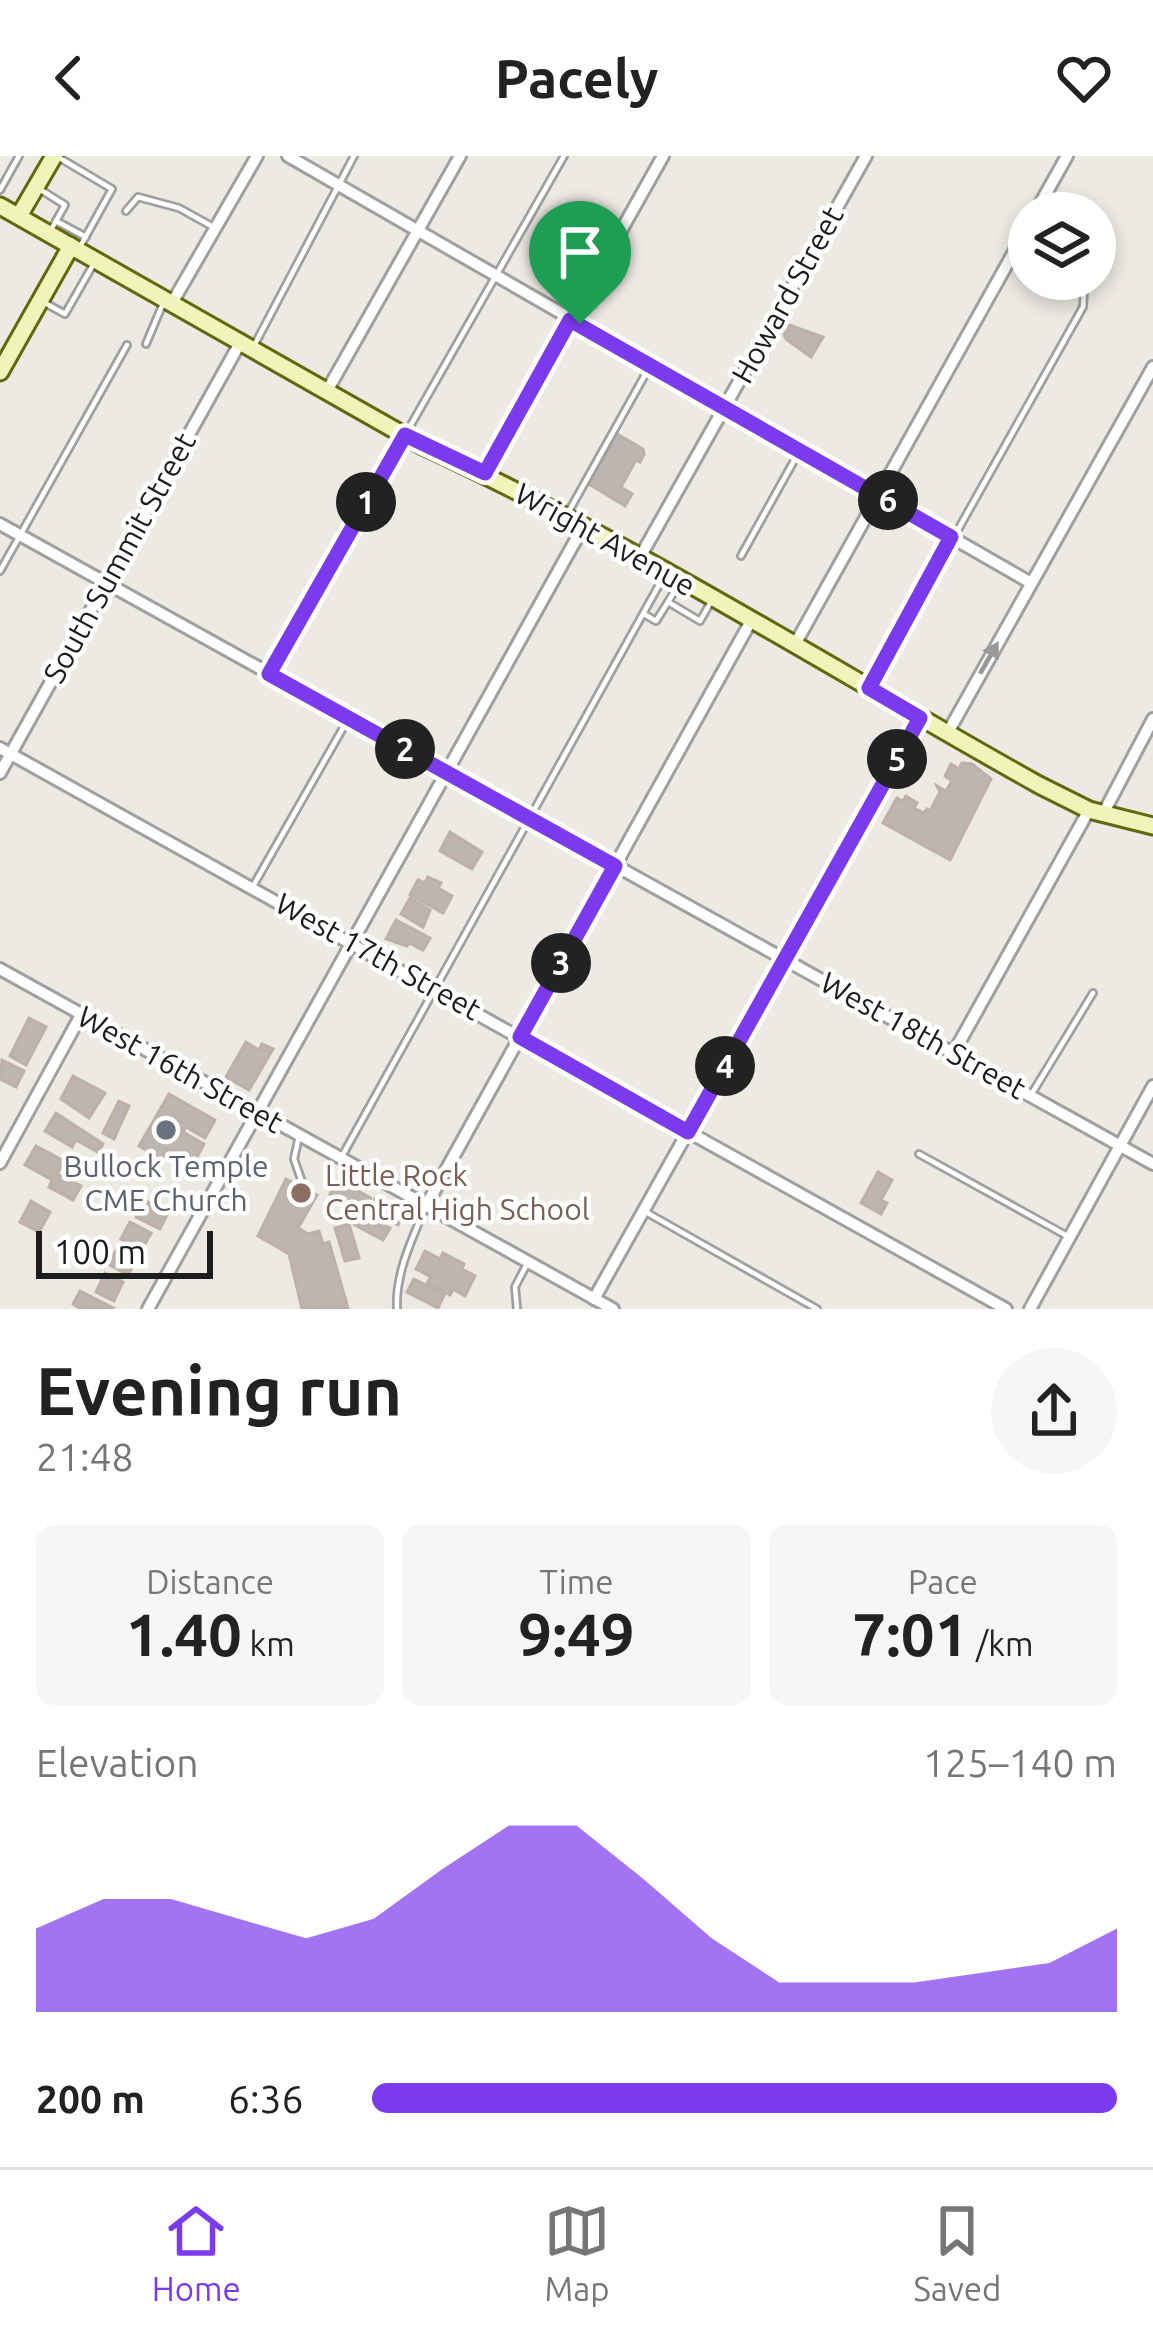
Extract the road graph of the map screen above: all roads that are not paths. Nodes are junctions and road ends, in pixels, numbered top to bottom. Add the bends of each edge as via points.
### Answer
1 (19, 156) edge
2 (55, 156) edge
3 (256, 156) edge
4 (288, 156) edge
5 (355, 156) edge
6 (460, 156) edge
7 (564, 156) edge
8 (642, 156) edge
9 (866, 156) edge
10 (1066, 156) edge
11 (660, 160) edge
12 (339, 184) junction
13 (35, 187) junction
14 (0, 190) edge
15 (1046, 192) edge
16 (0, 206) edge
17 (126, 211) dead end
18 (19, 216) junction
19 (52, 227) junction
20 (215, 228) junction
21 (417, 231) junction
22 (78, 244) junction
23 (96, 260) junction
24 (1008, 263) edge
25 (494, 276) junction
26 (1083, 300) edge
27 (40, 301) junction
28 (169, 302) junction
29 (570, 320) junction
30 (146, 344) dead end
31 (128, 345) dead end
32 (246, 346) junction
33 (650, 366) junction
34 (1153, 367) edge
35 (0, 372) edge
36 (327, 391) junction
37 (724, 408) junction
38 (405, 435) junction
39 (800, 450) junction
40 (485, 473) junction
41 (879, 494) junction
42 (566, 516) junction
43 (0, 524) edge
44 (583, 527) junction
45 (20, 534) junction
46 (951, 537) junction
47 (741, 556) dead end
48 (639, 559) junction
49 (0, 571) edge
50 (673, 578) junction
51 (106, 583) junction
52 (1031, 583) junction
53 (712, 600) junction
54 (668, 602) junction
55 (643, 613) junction
56 (751, 621) junction
57 (794, 646) junction
58 (269, 674) junction
59 (869, 688) junction
60 (348, 717) junction
61 (920, 718) junction
62 (1153, 719) edge
63 (947, 734) junction
64 (5, 751) edge
65 (448, 772) junction
66 (0, 773) edge
67 (1096, 812) junction
68 (529, 818) junction
69 (1153, 826) edge
70 (615, 866) junction
71 (252, 888) junction
72 (351, 943) junction
73 (784, 960) junction
74 (0, 969) edge
75 (436, 989) junction
76 (1093, 993) dead end
77 (82, 1015) junction
78 (520, 1037) junction
79 (954, 1052) junction
80 (1153, 1086) edge
81 (1031, 1095) junction
82 (257, 1113) junction
83 (688, 1132) junction
84 (299, 1136) junction
85 (1119, 1145) junction
86 (919, 1154) dead end
87 (341, 1158) junction
88 (0, 1163) edge
89 (1153, 1164) edge
90 (302, 1182) dead end
91 (426, 1206) junction
92 (644, 1211) junction
93 (1070, 1237) junction
94 (528, 1262) junction
95 (594, 1299) junction
96 (148, 1309) edge
97 (397, 1309) edge
98 (517, 1309) edge
99 (613, 1309) edge
100 (818, 1309) edge
101 (1006, 1309) edge
102 (1030, 1309) edge

1 - 14 lane
2 - 13 main road
2 - 22 lane via 112,189
3 - 20 street
4 - 12 street
5 - 12 lane
6 - 21 street
7 - 25 lane
8 - 11 street
9 - 37 street, Howard Street
10 - 15 street
11 - 29 street
12 - 21 street
12 - 32 lane
13 - 18 main road
13 - 19 lane via 64,205
16 - 18 main road, Wright Avenue
17 - 20 lane via 138,197
18 - 19 main road, Wright Avenue
19 - 22 main road, Wright Avenue
20 - 28 street
21 - 25 street
21 - 36 street
22 - 23 main road, Wright Avenue
22 - 27 main road
23 - 27 lane via 64,314
23 - 28 main road, Wright Avenue
24 - 41 street
25 - 29 street
25 - 38 lane
26 - 46 lane
27 - 35 main road
28 - 30 lane
28 - 32 main road, Wright Avenue
29 - 33 street
29 - 40 street
31 - 45 lane
32 - 36 main road, Wright Avenue
32 - 51 street, South Summit Street
33 - 37 street
33 - 42 lane
34 - 52 street
36 - 38 main road, Wright Avenue
37 - 39 street
37 - 48 street, Howard Street
38 - 40 main road, Wright Avenue
38 - 58 street
39 - 41 street
39 - 47 lane
40 - 42 main road, Wright Avenue
41 - 46 street
41 - 57 street
42 - 44 main road, Wright Avenue
43 - 45 street, West 18th Street
44 - 48 main road, Wright Avenue
44 - 65 street
45 - 49 lane
45 - 51 street, West 18th Street
46 - 52 street
46 - 59 lane
48 - 50 main road, Wright Avenue
50 - 53 main road, Wright Avenue
50 - 54 lane
50 - 55 lane
51 - 58 street, West 18th Street
51 - 64 street, South Summit Street
63 -> 52 street
53 - 54 lane via 700,621
53 - 56 main road, Wright Avenue
54 - 55 lane via 656,621
55 - 68 lane
56 - 57 main road, Wright Avenue
56 - 70 street
57 - 59 main road, Wright Avenue
58 - 60 street, West 18th Street
59 - 61 main road, Wright Avenue
60 - 65 street, West 18th Street
60 - 71 lane
61 - 63 main road, Wright Avenue
61 - 73 street
62 - 67 street
63 - 67 main road, Wright Avenue
64 - 66 street, South Summit Street
64 - 71 street, West 17th Street
65 - 68 street, West 18th Street
65 - 72 street
67 - 69 main road, Wright Avenue
67 - 79 street
68 - 70 street, West 18th Street
68 - 75 lane
70 - 73 street, West 18th Street
70 - 78 street
71 - 72 street, West 17th Street
72 - 75 street, West 17th Street
72 - 82 street
73 - 79 street, West 18th Street
73 - 83 street
74 - 77 street, West 16th Street
75 - 78 street, West 17th Street
75 - 87 lane
76 - 81 lane
77 - 82 street, West 16th Street
77 - 88 street
78 - 83 street, West 17th Street
78 - 91 street
79 - 81 street, West 18th Street
80 - 85 street
81 - 85 street, West 18th Street
82 - 84 street, West 16th Street
82 - 96 street
83 - 92 street
83 - 101 street, West 17th Street
84 - 87 street, West 16th Street
84 - 90 lane via 294,1159
85 - 89 street, West 18th Street
85 - 93 street
86 - 93 lane
87 - 91 street, West 16th Street
91 - 94 street, West 16th Street
91 - 97 lane via 401,1268
92 - 95 street
92 - 100 lane
93 - 102 street
94 - 95 street, West 16th Street
94 - 98 lane via 515,1287
95 - 99 street, West 16th Street

